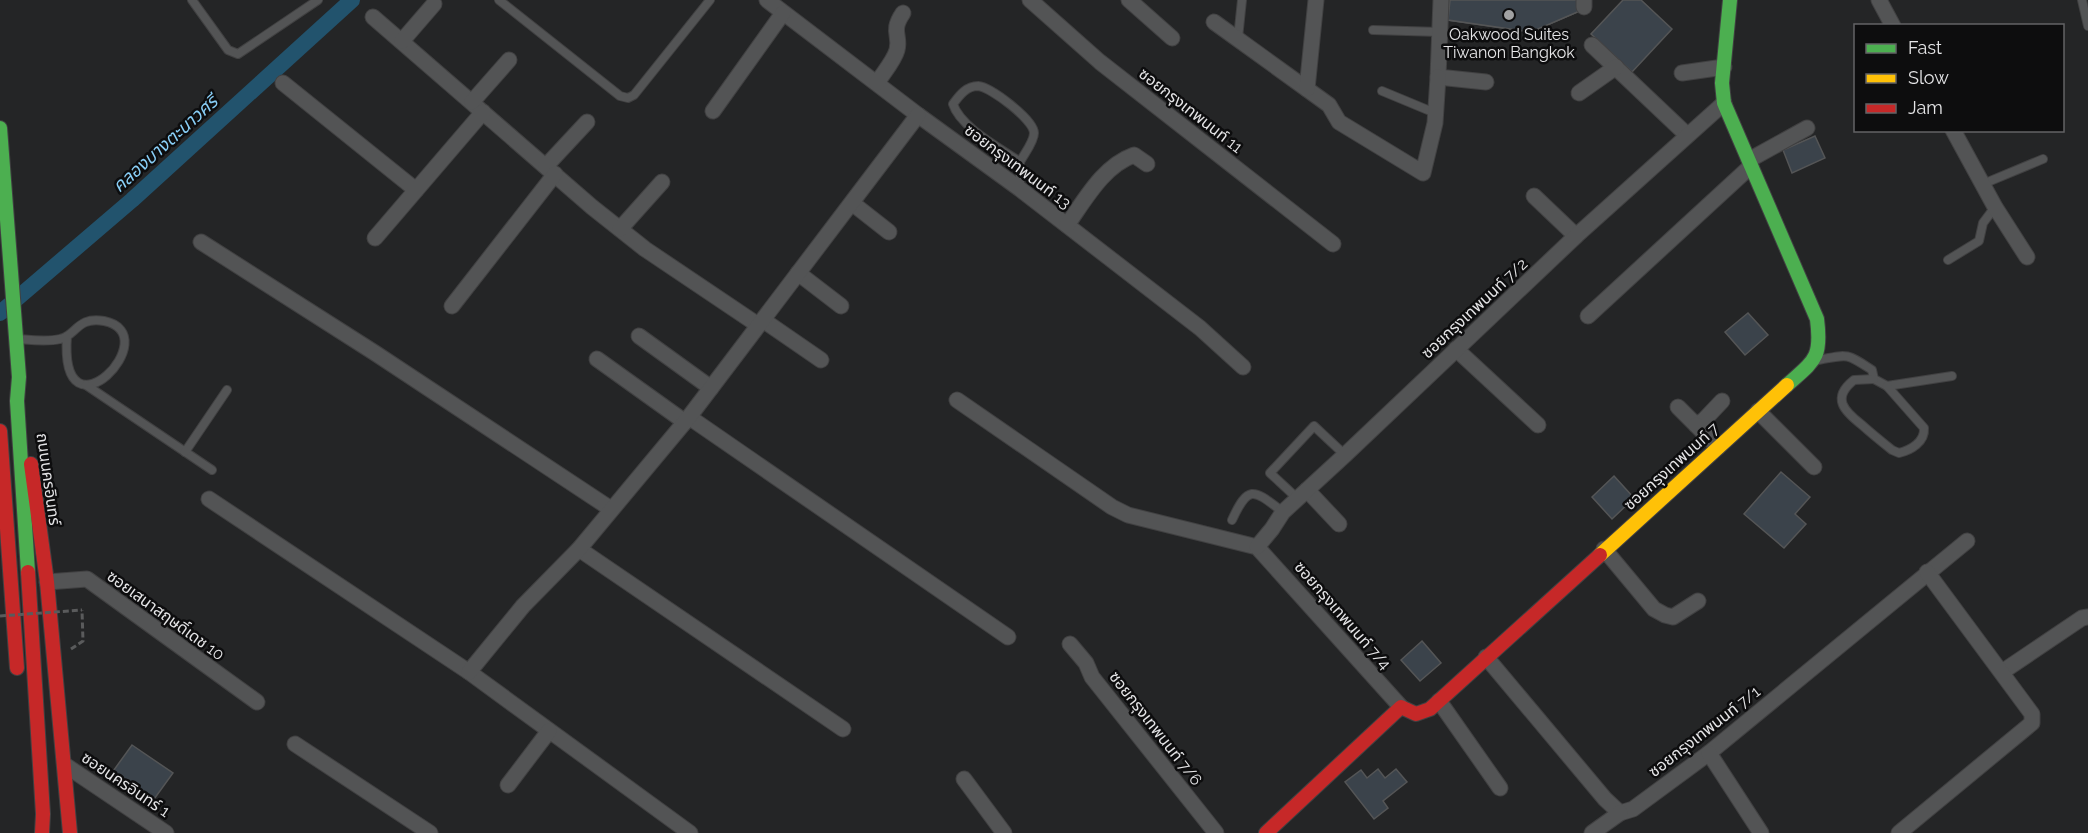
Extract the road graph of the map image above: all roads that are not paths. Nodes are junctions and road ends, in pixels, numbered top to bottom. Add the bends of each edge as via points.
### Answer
1 (192, 0) edge
2 (318, 0) edge
3 (499, 0) edge
4 (710, 0) edge
5 (767, 0) edge
6 (1030, 0) edge
7 (1129, 0) edge
8 (1242, 0) edge
9 (1316, 0) edge
10 (1441, 0) edge
11 (1730, 0) edge
12 (1879, 0) edge
13 (2082, 0) edge
14 (434, 4) dead end
15 (783, 13) junction
16 (903, 13) dead end
17 (374, 17) dead end
18 (1214, 22) dead end
19 (1892, 24) edge
20 (2088, 26) edge
21 (1373, 30) dead end
22 (1440, 32) junction
23 (1172, 38) dead end
24 (1238, 38) junction
25 (402, 41) junction
26 (1592, 45) dead end
27 (509, 60) dead end
28 (1616, 67) junction
29 (1724, 67) junction
30 (1682, 73) dead end
31 (1438, 78) junction
32 (1486, 82) dead end
33 (283, 83) dead end
34 (877, 83) junction
35 (1307, 89) junction
36 (1382, 91) dead end
37 (1579, 93) dead end
38 (1724, 103) junction
39 (477, 107) junction
40 (713, 111) dead end
41 (1435, 112) junction
42 (918, 115) junction
43 (587, 122) dead end
44 (0, 128) edge
45 (1807, 128) dead end
46 (1954, 132) edge
47 (1687, 135) junction
48 (2043, 159) dead end
49 (1020, 162) junction
50 (1750, 163) junction
51 (1147, 164) dead end
52 (551, 170) junction
53 (662, 182) dead end
54 (1983, 184) junction
55 (1020, 189) junction
56 (416, 190) junction
57 (1534, 196) dead end
58 (852, 203) junction
59 (1995, 207) junction
60 (1067, 225) junction
61 (620, 230) junction
62 (889, 232) dead end
63 (1576, 237) junction
64 (375, 238) dead end
65 (201, 242) dead end
66 (1333, 244) dead end
67 (2027, 257) dead end
68 (1948, 261) dead end
69 (798, 273) junction
70 (452, 306) dead end
71 (841, 306) dead end
72 (1588, 316) dead end
73 (760, 323) junction
74 (67, 336) junction
75 (639, 336) dead end
76 (15, 339) junction
77 (1456, 349) junction
78 (597, 359) dead end
79 (821, 360) dead end
80 (1813, 361) junction
81 (1242, 367) dead end
82 (1952, 376) dead end
83 (1874, 378) junction
84 (86, 385) junction
85 (1887, 386) junction
86 (20, 388) junction
87 (711, 388) junction
88 (227, 390) dead end
89 (957, 400) dead end
90 (1722, 401) dead end
91 (1678, 407) dead end
92 (1758, 411) junction
93 (687, 419) junction
94 (1538, 425) dead end
95 (1696, 425) junction
96 (0, 431) edge
97 (1718, 447) junction
98 (185, 452) junction
99 (1346, 455) junction
100 (1815, 467) dead end
101 (212, 470) dead end
102 (1303, 494) junction
103 (209, 499) dead end
104 (611, 509) junction
105 (1282, 512) junction
106 (1232, 520) dead end
107 (1339, 524) dead end
108 (1966, 541) dead end
109 (1257, 547) junction
110 (579, 549) junction
111 (1604, 549) junction
112 (1927, 572) junction
113 (47, 582) junction
114 (1698, 601) dead end
115 (2088, 617) edge
116 (1008, 637) dead end
117 (1070, 644) dead end
118 (1486, 657) junction
119 (469, 672) junction
120 (2002, 672) junction
121 (18, 681) dead end
122 (1439, 701) junction
123 (257, 702) dead end
124 (1401, 707) junction
125 (843, 729) dead end
126 (549, 731) junction
127 (295, 744) dead end
128 (1709, 753) junction
129 (65, 765) junction
130 (964, 779) dead end
131 (508, 785) dead end
132 (1500, 788) dead end
133 (28, 812) dead end
134 (1620, 813) junction
135 (33, 833) edge
136 (42, 833) edge
137 (70, 833) edge
138 (166, 833) edge
139 (430, 833) edge
140 (690, 833) edge
141 (1004, 833) edge
142 (1216, 833) edge
143 (1266, 833) edge
144 (1592, 833) edge
145 (1761, 833) edge
146 (1899, 833) edge

1 - 2 lane via 228,50 238,54
3 - 4 lane via 620,96 628,98
5 - 15 street, ซอยกรุงเทพนนท์ 13
6 - 66 street, ซอยกรุงเทพนนท์ 11 via 1100,62
7 - 23 street
8 - 24 lane
9 - 35 street
10 - 22 street
11 - 29 main road
12 - 19 street
13 - 20 lane
14 - 25 street
15 - 34 street, ซอยกรุงเทพนนท์ 13
15 - 40 street
16 - 34 street via 897,21 897,49
17 - 25 street
18 - 24 street
21 - 22 lane
22 - 31 street
24 - 35 street
25 - 39 street
26 - 28 street
27 - 39 street
28 - 37 street
28 - 47 street
29 - 30 street
29 - 38 main road
31 - 32 street
31 - 41 street
33 - 56 street
34 - 42 street, ซอยกรุงเทพนนท์ 13
35 - 41 street via 1329,105 1339,122 1423,173
36 - 41 lane
38 - 47 street, ซอยกรุงเทพนนท์ 7/2
38 - 50 main road
39 - 52 street
39 - 56 street
42 - 55 street, ซอยกรุงเทพนนท์ 13
42 - 58 street
43 - 52 street
44 - 76 main road, ถนนนครอินทร์
45 - 50 street
46 - 54 street
47 - 63 street, ซอยกรุงเทพนนท์ 7/2
48 - 54 lane
49 - 49 lane via 955,112 953,104 960,95 969,88 987,89 1026,118 1035,136
49 - 55 lane
50 - 72 street
50 - 80 main road via 1817,320 1820,342
51 - 60 street via 1134,155 1124,159 1104,175
52 - 61 street
52 - 70 street
53 - 61 street
54 - 59 street
55 - 60 street, ซอยกรุงเทพนนท์ 13
56 - 64 street
57 - 63 street
58 - 62 street
58 - 69 street
59 - 67 street
59 - 68 lane via 1983,223 1979,241
60 - 81 street, ซอยกรุงเทพนนท์ 13 via 1200,328
61 - 73 street
63 - 77 street, ซอยกรุงเทพนนท์ 7/2
65 - 104 street
69 - 71 street
69 - 73 street
73 - 79 street
73 - 87 street
74 - 76 lane via 53,340
74 - 84 lane via 68,368 76,380
74 - 84 lane via 82,323 101,321 119,329 126,341 110,374
75 - 87 street
76 - 86 main road, ถนนนครอินทร์
77 - 94 street
77 - 99 street, ซอยกรุงเทพนนท์ 7/2
78 - 93 street
80 - 83 lane via 1850,356 1872,370
80 - 92 main road, ซอยกรุงเทพนนท์ 7
82 - 85 lane
83 - 85 lane
83 - 85 lane via 1854,380 1844,391 1841,402 1845,411 1899,453 1922,440 1924,428
84 - 98 lane
86 - 113 main road, ถนนนครอินทร์
86 - 136 main road via 17,401
87 - 93 street
88 - 98 lane
89 - 109 street via 1128,515
90 - 95 street
91 - 95 street
92 - 97 main road, ซอยกรุงเทพนนท์ 7
92 - 100 street
93 - 104 street
93 - 116 street
95 - 97 street
96 - 121 main road
97 - 111 main road, ซอยกรุงเทพนนท์ 7
98 - 101 lane
99 - 102 street, ซอยกรุงเทพนนท์ 7/2
99 - 102 lane via 1314,426 1270,473
102 - 105 street, ซอยกรุงเทพนนท์ 7/2
102 - 107 street
103 - 119 street
104 - 110 street
105 - 106 lane via 1253,493 1241,500
105 - 109 street, ซอยกรุงเทพนนท์ 7/2
108 - 112 street, ซอยกรุงเทพนนท์ 7/1
109 - 124 street, ซอยกรุงเทพนนท์ 7/4
110 - 119 street via 523,606
110 - 125 street
111 - 114 street via 1654,609 1673,617
111 - 118 main road, ซอยกรุงเทพนนท์ 7
112 - 120 street
112 - 128 street, ซอยกรุงเทพนนท์ 7/1
113 - 123 street, ซอยเสนาสฤษดิ์เดช 10 via 87,579
113 - 129 main road, ถนนนครอินทร์
115 - 120 street
117 - 142 street, ซอยกรุงเทพนนท์ 7/6
118 - 122 main road, ซอยกรุงเทพนนท์ 7
118 - 134 street
119 - 126 street
120 - 146 street via 2032,714 2032,723
122 - 124 main road, ซอยกรุงเทพนนท์ 7 via 1416,714
122 - 132 street
124 - 143 main road
126 - 131 street
126 - 140 street
127 - 139 street
128 - 134 street, ซอยกรุงเทพนนท์ 7/1 via 1633,809
128 - 145 street
129 - 137 main road, ถนนนครอินทร์
129 - 138 street, ซอยนครอินทร์ 1
130 - 141 street
133 - 135 main road
134 - 144 street, ซอยกรุงเทพนนท์ 7/1

